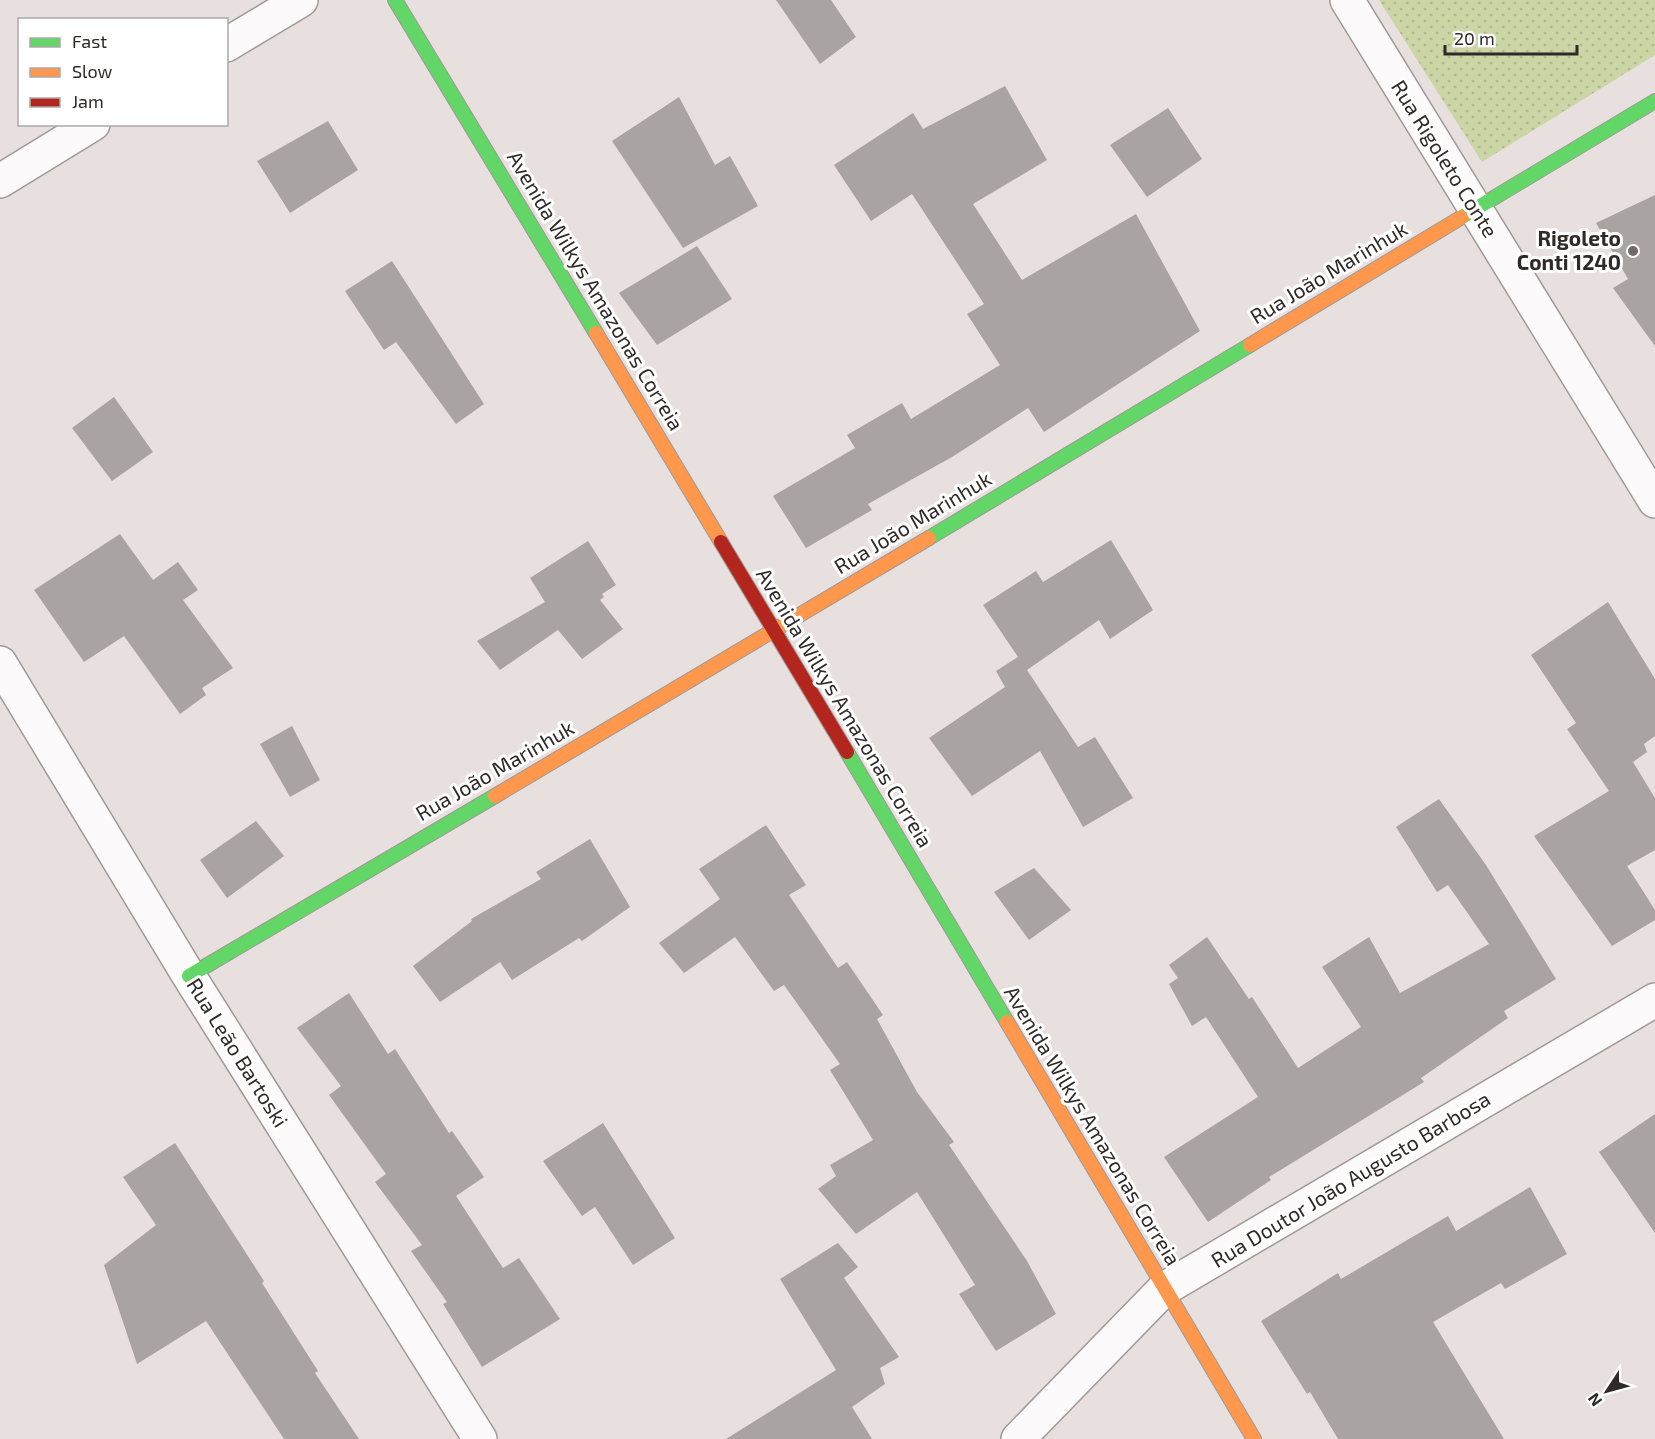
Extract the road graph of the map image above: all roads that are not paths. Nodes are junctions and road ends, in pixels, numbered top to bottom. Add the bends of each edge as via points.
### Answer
1 (301, 0) edge
2 (395, 0) edge
3 (1347, 0) edge
4 (228, 44) edge
5 (1655, 101) edge
6 (90, 126) edge
7 (0, 181) edge
8 (1475, 210) junction
9 (1655, 501) edge
10 (775, 631) junction
11 (0, 663) edge
12 (189, 976) junction
13 (1655, 1000) edge
14 (1164, 1290) junction
15 (480, 1439) edge
16 (1018, 1439) edge
17 (1254, 1439) edge

1 - 4 street
2 - 10 street, Avenida Wilkys Amazonas Correia
3 - 8 street, Rua Rigoleto Conte
5 - 8 street, Rua João Marinhuk
6 - 7 street
8 - 9 street, Rua Rigoleto Conte
8 - 10 street, Rua João Marinhuk
10 - 12 street, Rua João Marinhuk
10 - 14 street, Avenida Wilkys Amazonas Correia
11 - 12 street, Rua Leão Bartoski
12 - 15 street, Rua Leão Bartoski
13 - 14 street, Rua Doutor João Augusto Barbosa
14 - 16 street, Rua Doutor João Augusto Barbosa
14 - 17 street, Avenida Wilkys Amazonas Correia

